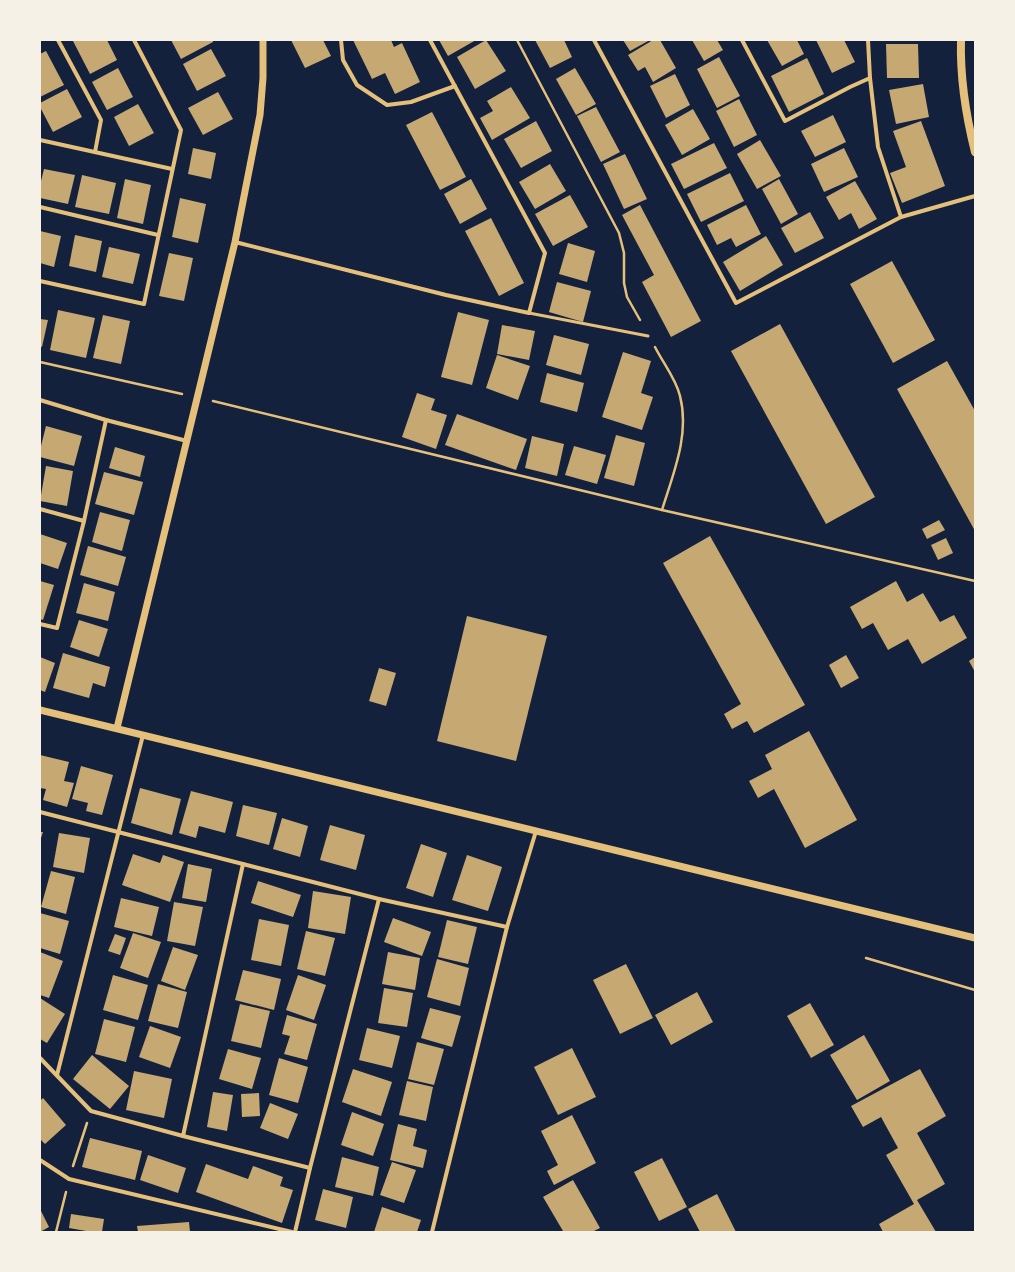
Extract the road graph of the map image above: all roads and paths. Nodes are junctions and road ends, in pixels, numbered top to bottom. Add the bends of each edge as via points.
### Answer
1 (58, 40) edge
2 (134, 40) edge
3 (263, 40) edge
4 (341, 40) edge
5 (430, 40) edge
6 (517, 40) edge
7 (594, 40) edge
8 (742, 40) edge
9 (868, 40) edge
10 (961, 40) edge
11 (870, 78) junction
12 (455, 86) junction
13 (40, 140) edge
14 (95, 152) junction
15 (975, 152) edge
16 (172, 169) junction
17 (975, 196) edge
18 (40, 208) edge
19 (901, 217) junction
20 (158, 235) junction
21 (235, 242) junction
22 (40, 281) edge
23 (529, 313) junction
24 (648, 336) junction
25 (40, 362) edge
26 (147, 386) dead end
27 (40, 400) edge
28 (264, 413) dead end
29 (106, 420) junction
30 (186, 441) junction
31 (40, 509) edge
32 (662, 510) junction
33 (84, 521) junction
34 (975, 581) edge
35 (40, 624) edge
36 (40, 710) edge
37 (117, 728) junction
38 (143, 735) junction
39 (40, 812) edge
40 (536, 831) junction
41 (120, 833) junction
42 (243, 864) junction
43 (379, 899) junction
44 (507, 927) junction
45 (975, 938) edge
46 (866, 958) dead end
47 (975, 990) edge
48 (40, 1058) edge
49 (57, 1075) junction
50 (91, 1111) junction
51 (183, 1136) junction
52 (40, 1160) edge
53 (310, 1168) junction
54 (69, 1179) junction
55 (56, 1232) edge
56 (294, 1232) edge
57 (432, 1232) edge

1 - 14 street via 101,120
2 - 16 street via 181,130
3 - 21 street via 260,115
4 - 12 street via 343,60 357,85 387,105 411,102
5 - 12 street
6 - 24 path via 619,232 624,253 624,283 627,296
7 - 19 street via 736,303
8 - 11 street via 785,121
9 - 11 street
10 - 15 main road via 964,85
11 - 19 street via 878,146
12 - 23 street via 545,253
13 - 14 street
14 - 16 street
16 - 20 street
17 - 19 street
18 - 20 street
20 - 22 street via 144,304
21 - 23 street
21 - 30 street
23 - 24 lane
24 - 32 path via 680,395 683,414 679,454
25 - 26 path
27 - 29 street
28 - 32 path
29 - 30 street
29 - 33 street
30 - 37 street
31 - 33 street
32 - 34 path
33 - 35 street via 57,628
36 - 37 street
37 - 38 street
38 - 40 street
38 - 41 street
39 - 41 street
40 - 44 street
40 - 45 street
41 - 42 street
41 - 49 street
42 - 43 street
42 - 51 street
43 - 44 street
43 - 53 street
44 - 57 street
46 - 47 path
48 - 49 street
49 - 50 street
50 - 51 street
50 - 54 path
51 - 53 street
52 - 54 street
53 - 56 street
54 - 55 path
54 - 56 street

